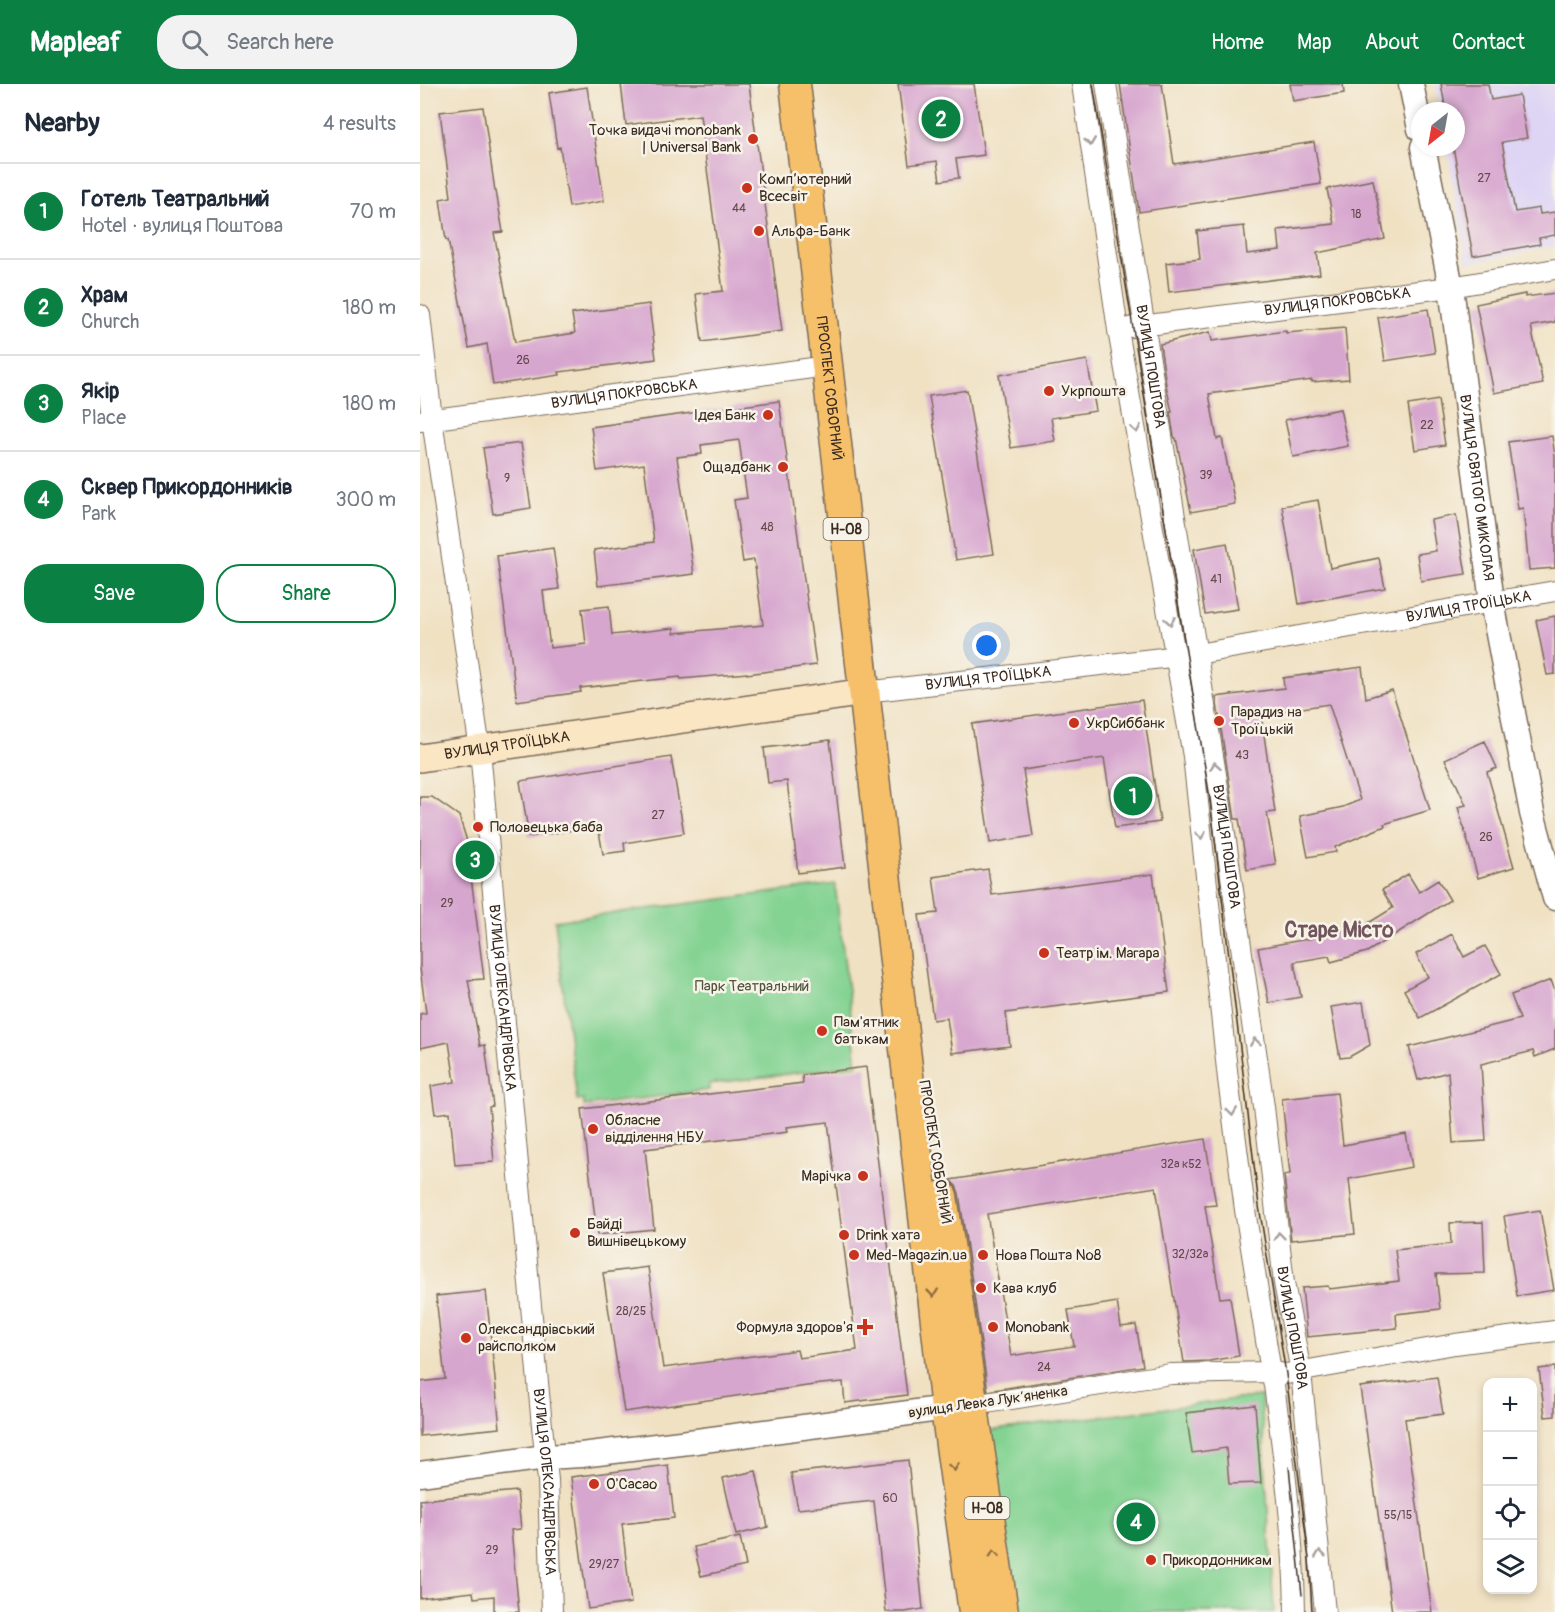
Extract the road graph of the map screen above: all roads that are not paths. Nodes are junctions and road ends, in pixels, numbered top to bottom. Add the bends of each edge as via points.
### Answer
1 (795, 84) edge
2 (1082, 84) edge
3 (1106, 84) edge
4 (1412, 84) edge
5 (1415, 102) edge
6 (1426, 156) edge
7 (1555, 269) edge
8 (1451, 287) junction
9 (420, 315) edge
10 (1144, 325) junction
11 (1118, 330) junction
12 (827, 366) junction
13 (426, 420) edge
14 (1555, 591) edge
15 (1492, 602) junction
16 (1197, 654) junction
17 (1176, 657) junction
18 (865, 692) junction
19 (480, 750) junction
20 (420, 758) edge
21 (1555, 898) edge
22 (1555, 1331) edge
23 (1271, 1372) junction
24 (1301, 1372) junction
25 (960, 1407) junction
26 (546, 1457) junction
27 (420, 1474) edge
28 (552, 1612) edge
29 (974, 1612) edge
30 (1003, 1612) edge
31 (1295, 1612) edge
32 (1325, 1612) edge

1 - 12 main road, ПРОСПЕКТ СОБОРНИЙ / Н-08
2 -> 11 street, ВУЛИЦЯ ПОШТОВА
3 - 10 street, ВУЛИЦЯ ПОШТОВА
4 - 5 street
6 - 8 street, ВУЛИЦЯ СВЯТОГО МИКОЛАЯ
7 - 8 street, ВУЛИЦЯ ПОКРОВСЬКА
8 - 10 street, ВУЛИЦЯ ПОКРОВСЬКА
8 - 15 street, ВУЛИЦЯ СВЯТОГО МИКОЛАЯ
9 - 13 street, ВУЛИЦЯ ОЛЕКСАНДРІВСЬКА
10 - 11 street, ВУЛИЦЯ ПОКРОВСЬКА
10 - 16 street, ВУЛИЦЯ ПОШТОВА
11 -> 17 street, ВУЛИЦЯ ПОШТОВА
12 - 13 street, ВУЛИЦЯ ПОКРОВСЬКА
12 - 18 main road, ПРОСПЕКТ СОБОРНИЙ / Н-08
13 - 19 street, ВУЛИЦЯ ОЛЕКСАНДРІВСЬКА
14 - 15 street, ВУЛИЦЯ ТРОЇЦЬКА
15 - 16 street, ВУЛИЦЯ ТРОЇЦЬКА
15 - 21 street, ВУЛИЦЯ СВЯТОГО МИКОЛАЯ via 1532,813
16 - 17 street, ВУЛИЦЯ ТРОЇЦЬКА
24 -> 16 street, ВУЛИЦЯ ПОШТОВА via 1284,1283 1264,1107
17 - 18 street, ВУЛИЦЯ ТРОЇЦЬКА
17 -> 23 street, ВУЛИЦЯ ПОШТОВА via 1193,756 1228,1079
18 - 19 main road, ВУЛИЦЯ ТРОЇЦЬКА
18 - 25 main road, ПРОСПЕКТ СОБОРНИЙ / Н-08
19 - 20 main road, ВУЛИЦЯ ТРОЇЦЬКА
19 - 26 street, ВУЛИЦЯ ОЛЕКСАНДРІВСЬКА
22 - 24 street, вулиця Левка Лукʼяненка via 1455,1344
23 - 24 street, вулиця Левка Лукʼяненка
23 - 25 street, вулиця Левка Лукʼяненка via 1171,1374
23 - 31 street, ВУЛИЦЯ ПОШТОВА via 1285,1470
32 -> 24 street, ВУЛИЦЯ ПОШТОВА
25 - 26 street, вулиця Левка Лукʼяненка
25 -> 29 main road, ПРОСПЕКТ СОБОРНИЙ / Н-08
30 -> 25 main road, ПРОСПЕКТ СОБОРНИЙ / Н-08
26 - 27 street, вулиця Левка Лукʼяненка
26 - 28 street, ВУЛИЦЯ ОЛЕКСАНДРІВСЬКА

